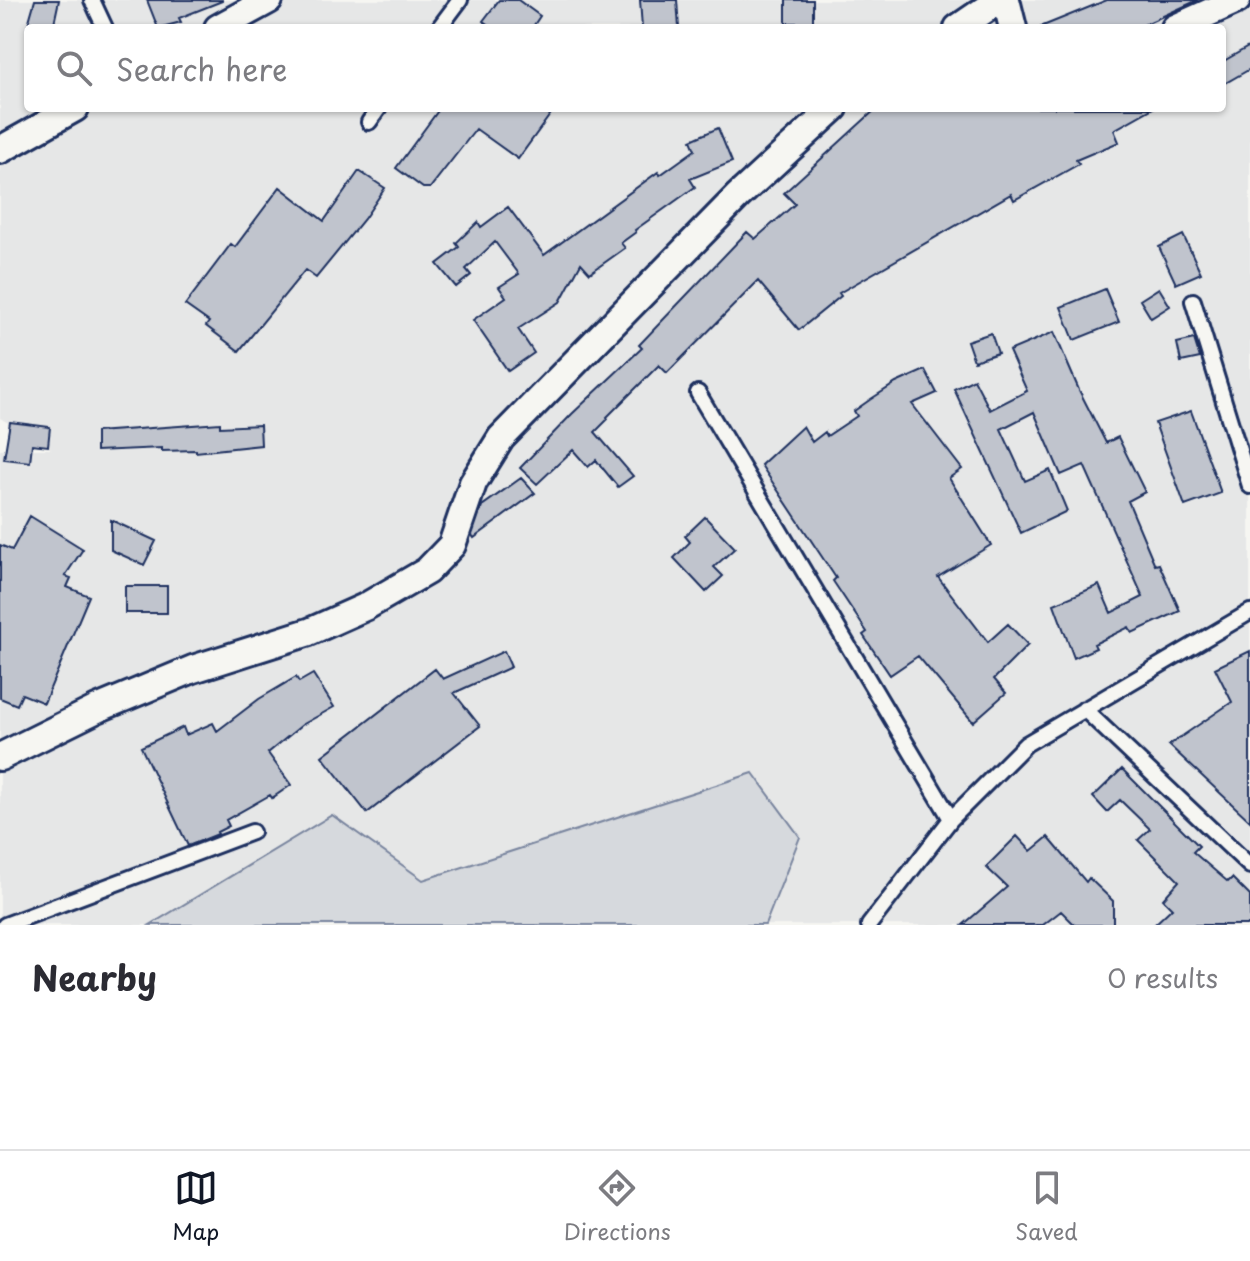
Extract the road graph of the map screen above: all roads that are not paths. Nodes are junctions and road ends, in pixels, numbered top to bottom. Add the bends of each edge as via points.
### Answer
1 (92, 0) edge
2 (460, 0) edge
3 (999, 0) edge
4 (1006, 0) edge
5 (1237, 0) edge
6 (263, 1) edge
7 (103, 24) edge
8 (225, 24) edge
9 (442, 24) edge
10 (964, 24) edge
11 (1012, 24) edge
12 (1184, 24) edge
13 (68, 112) edge
14 (376, 112) edge
15 (830, 112) edge
16 (369, 122) dead end
17 (0, 150) edge
18 (1193, 301) dead end
19 (698, 393) dead end
20 (1250, 486) edge
21 (1250, 612) edge
22 (1084, 709) junction
23 (0, 757) edge
24 (951, 819) junction
25 (252, 832) dead end
26 (1250, 866) edge
27 (5, 925) edge
28 (869, 925) edge

1 - 7 lane
2 - 9 lane
3 - 10 street
4 - 11 street
5 - 12 street
6 - 8 street
13 - 17 street
14 - 16 lane
15 - 23 street via 738,196 501,438 473,483 452,545 427,571 309,632 193,669
18 - 20 lane
19 - 24 lane
21 - 22 lane
22 - 24 lane via 1026,744
22 - 26 lane
24 - 28 lane
25 - 27 lane

